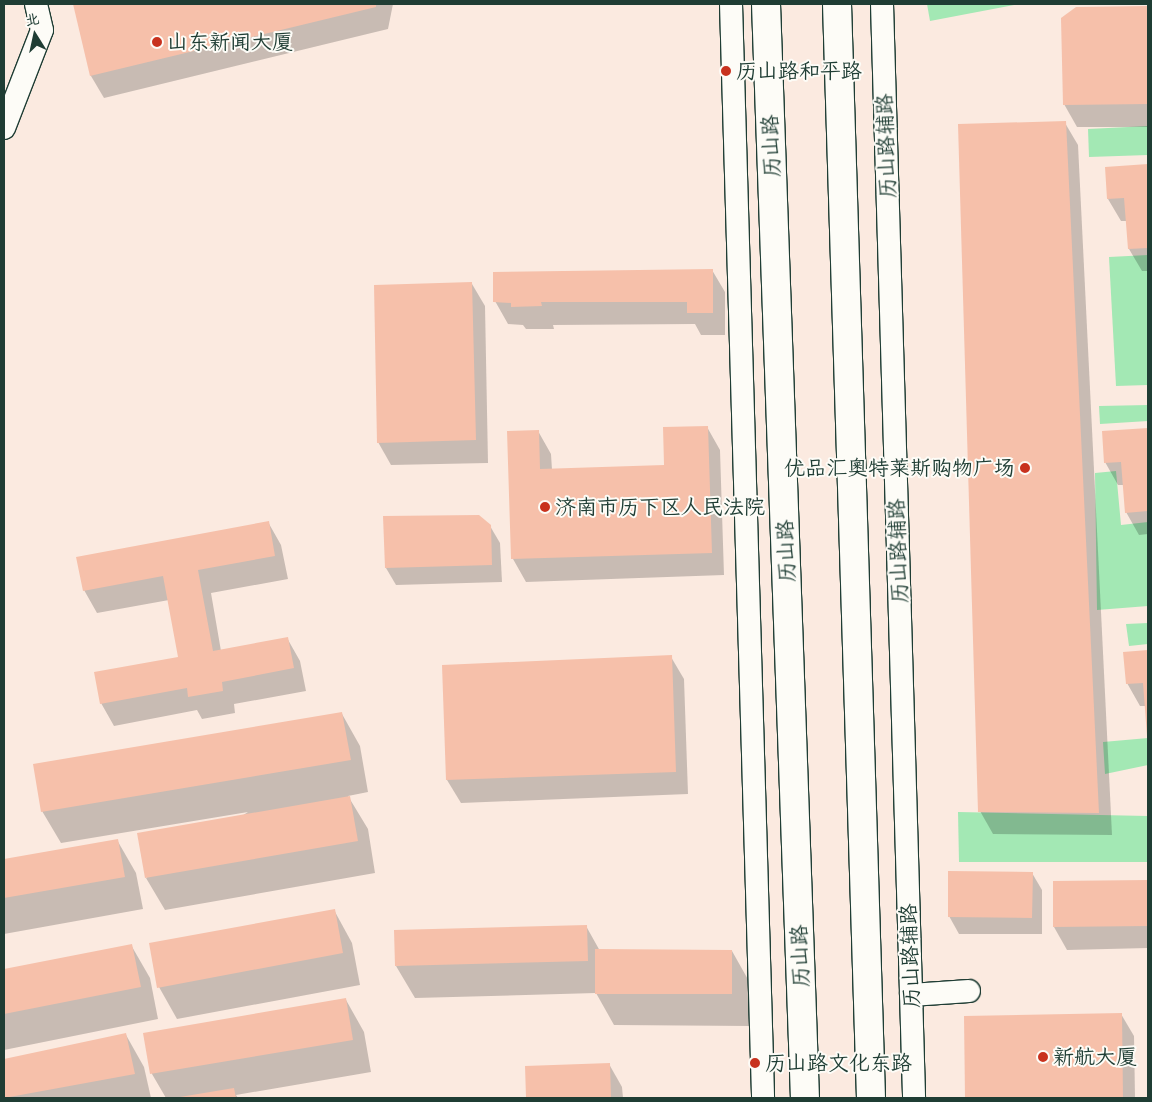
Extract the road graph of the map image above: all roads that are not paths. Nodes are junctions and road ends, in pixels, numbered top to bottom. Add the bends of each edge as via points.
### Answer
1 (36, 4) edge
2 (731, 4) edge
3 (766, 4) edge
4 (837, 4) edge
5 (882, 4) edge
6 (4, 128) edge
7 (969, 991) dead end
8 (911, 995) junction
9 (763, 1098) edge
10 (805, 1098) edge
11 (870, 1098) edge
12 (914, 1098) edge

1 - 6 street via 42,30
2 - 9 street
3 - 10 main road, 历山路
4 - 11 main road
5 - 8 street, 历山路辅路
7 - 8 street
8 - 12 street, 历山路辅路

